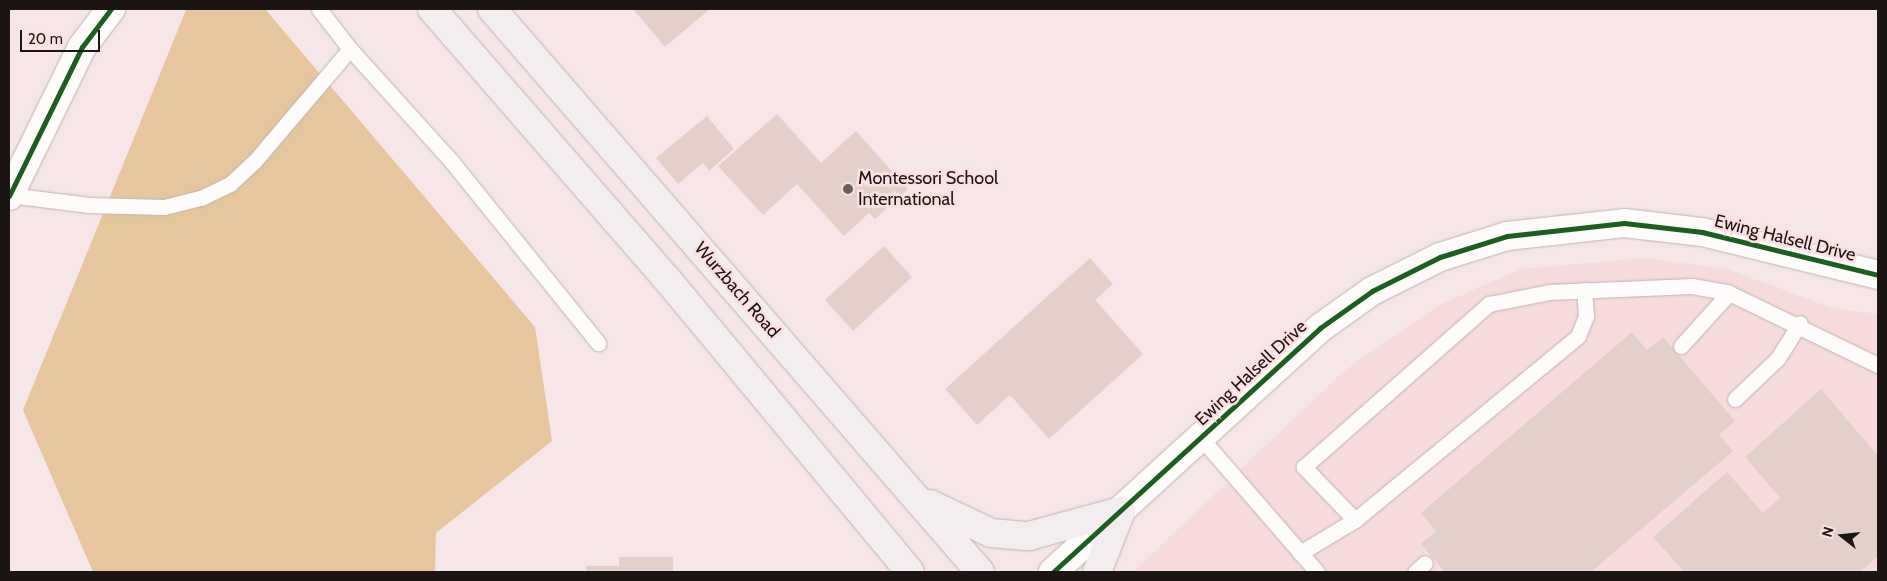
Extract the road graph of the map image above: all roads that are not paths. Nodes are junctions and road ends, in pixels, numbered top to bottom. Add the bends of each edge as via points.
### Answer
1 (111, 9) edge
2 (319, 9) edge
3 (432, 9) edge
4 (492, 9) edge
5 (350, 49) junction
6 (18, 149) edge
7 (9, 196) edge
8 (1878, 275) edge
9 (1584, 290) junction
10 (1729, 293) junction
11 (1800, 323) junction
12 (598, 343) dead end
13 (1681, 346) dead end
14 (1878, 365) edge
15 (1735, 399) dead end
16 (1201, 438) junction
17 (913, 494) junction
18 (1121, 512) junction
19 (1355, 520) junction
20 (884, 540) junction
21 (1300, 553) junction
22 (894, 572) edge
23 (910, 572) edge
24 (980, 572) edge
25 (1053, 572) edge
26 (1097, 572) edge
27 (1317, 572) edge

1 - 6 street via 82,47
2 - 5 lane
3 - 20 main road via 666,278
4 - 17 main road, Wurzbach Road
5 - 7 lane via 254,162 230,184 201,198 164,207 89,205
5 - 12 lane via 452,162
6 - 7 street
8 - 16 street, Ewing Halsell Drive via 1749,242 1656,226 1588,225 1507,236 1440,257 1372,291 1320,328
9 - 10 lane via 1692,286
9 - 19 lane via 1586,316 1578,336
9 - 19 lane via 1489,304 1304,467
10 - 11 lane
10 - 13 lane
11 - 14 lane
11 - 15 lane via 1778,358
16 - 18 street, Ewing Halsell Drive
16 - 21 lane
17 - 18 main road via 962,522 1002,534 1029,536
17 - 24 main road, Wurzbach Road
18 - 25 street, Ewing Halsell Drive
18 - 26 main road
19 - 21 lane
20 - 22 main road
20 - 23 main road
21 - 27 lane

